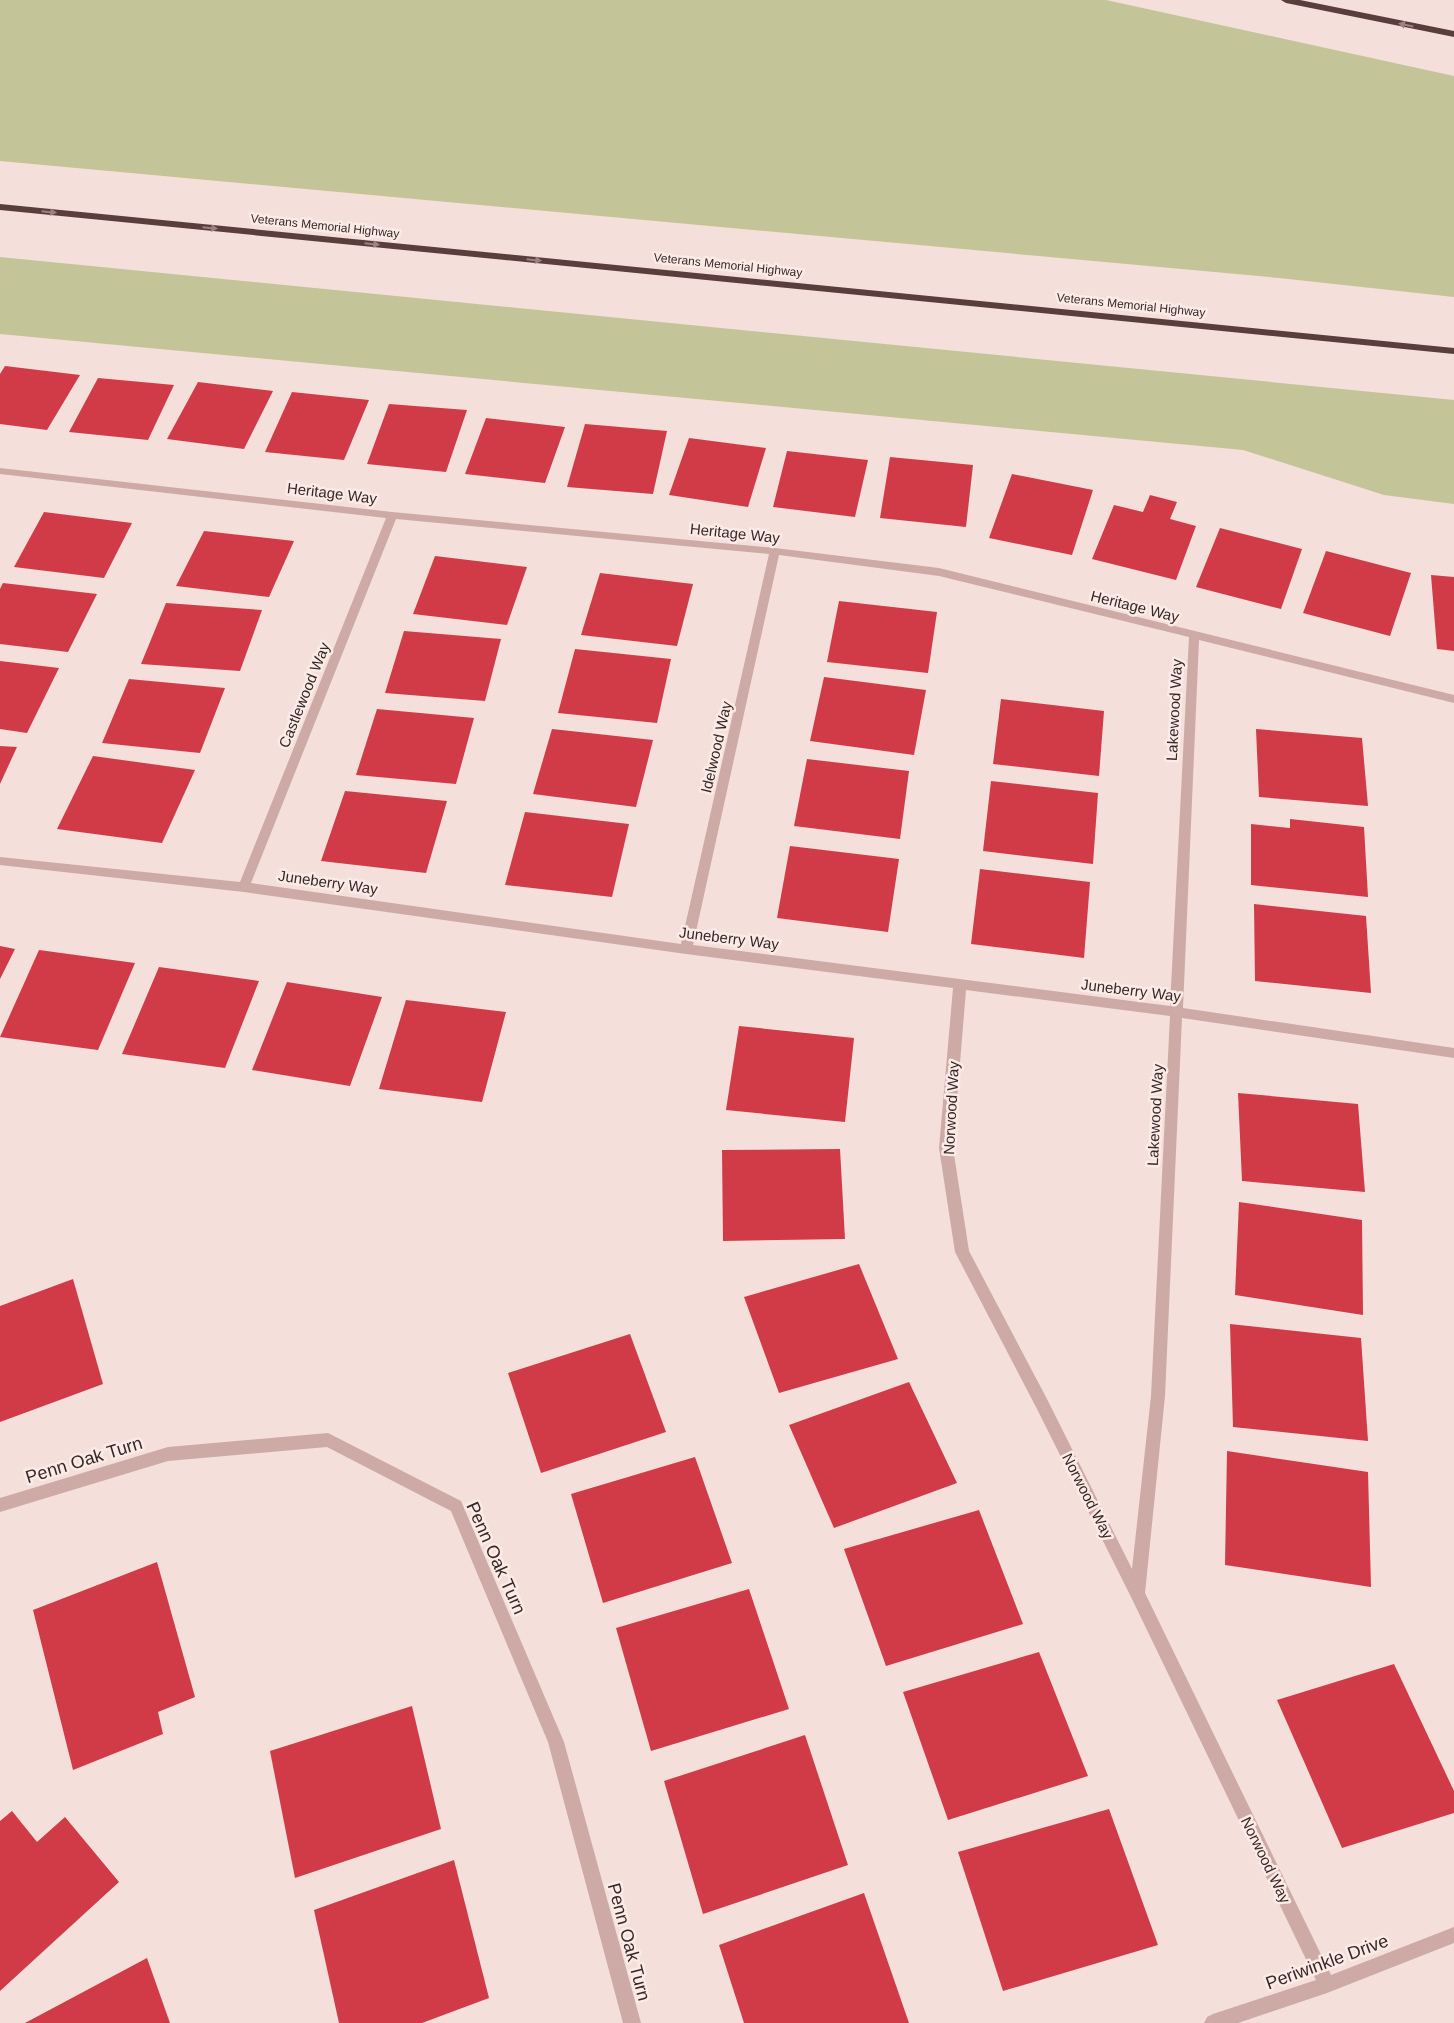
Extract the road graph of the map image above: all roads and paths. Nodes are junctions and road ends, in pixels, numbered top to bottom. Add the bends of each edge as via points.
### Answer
1 (1286, 0) edge
2 (1454, 34) edge
3 (0, 208) edge
4 (1454, 350) edge
5 (3, 471) edge
6 (0, 481) edge
7 (392, 515) junction
8 (775, 551) junction
9 (1194, 636) junction
10 (1454, 699) edge
11 (0, 861) edge
12 (244, 887) junction
13 (686, 949) junction
14 (960, 984) junction
15 (1176, 1012) junction
16 (1454, 1053) edge
17 (0, 1505) edge
18 (1137, 1594) junction
19 (1454, 1935) edge
20 (1327, 1985) junction
21 (632, 2023) edge
22 (1213, 2023) edge

2 -> 1 highway
3 -> 4 highway, Veterans Memorial Highway
5 - 6 street
5 - 7 street, Heritage Way
7 - 8 street, Heritage Way
7 - 12 street, Castlewood Way
8 - 9 street, Heritage Way via 939,572
8 - 13 street, Idelwood Way
9 - 10 street, Heritage Way
9 - 15 street, Lakewood Way
11 - 12 street, Juneberry Way
12 - 13 street, Juneberry Way
13 - 14 street, Juneberry Way
14 - 15 street, Juneberry Way
14 - 18 street, Norwood Way via 946,1148 962,1252
15 - 16 street, Juneberry Way
15 - 18 street, Lakewood Way via 1158,1396
17 - 21 street, Penn Oak Turn via 168,1454 328,1440 456,1506 556,1742
18 - 20 street, Norwood Way
19 - 20 street, Periwinkle Drive
20 - 22 street, Periwinkle Drive

